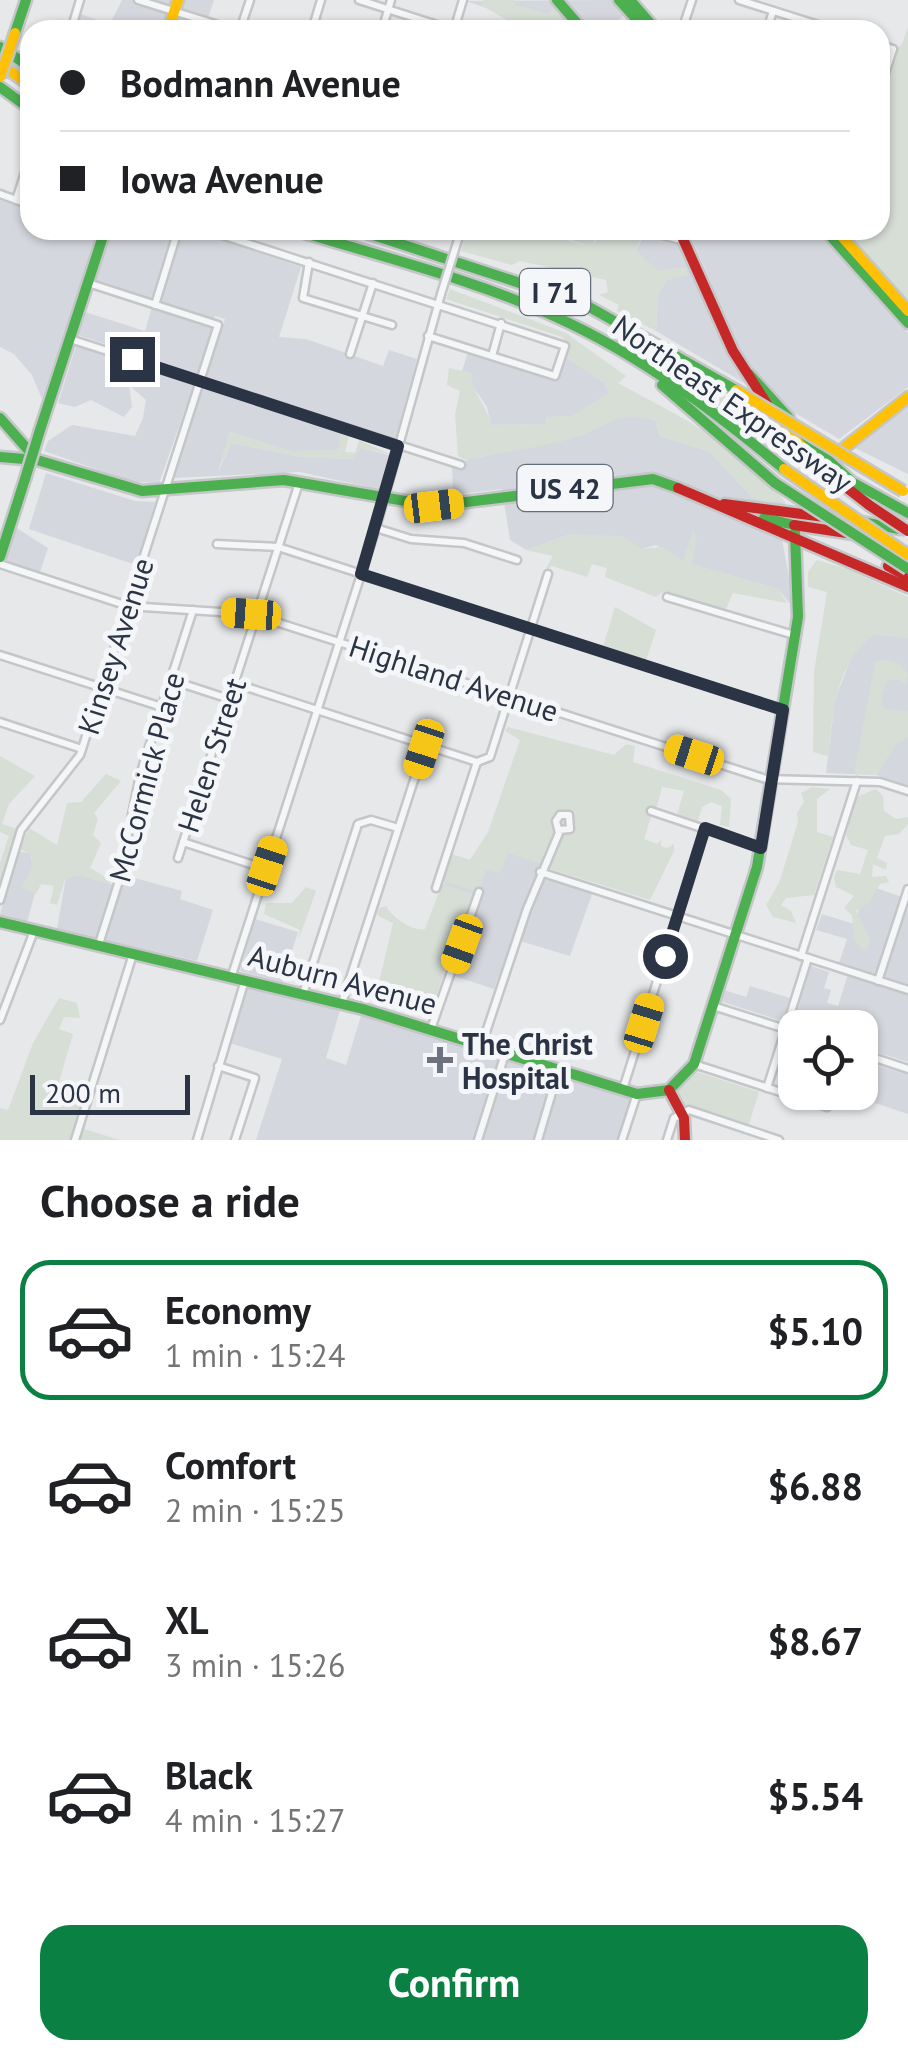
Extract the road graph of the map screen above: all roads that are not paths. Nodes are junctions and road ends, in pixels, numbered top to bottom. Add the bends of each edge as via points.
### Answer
1 (26, 0) edge
2 (138, 0) edge
3 (358, 0) edge
4 (391, 0) edge
5 (557, 0) edge
6 (619, 0) edge
7 (630, 0) edge
8 (740, 0) edge
9 (176, 6) edge
10 (388, 10) junction
11 (773, 11) junction
12 (212, 20) edge
13 (385, 20) edge
14 (421, 20) edge
15 (574, 20) edge
16 (637, 20) edge
17 (647, 20) edge
18 (770, 20) edge
19 (802, 20) edge
20 (0, 77) edge
21 (20, 188) edge
22 (0, 194) edge
23 (16, 200) junction
24 (20, 201) edge
25 (102, 240) edge
26 (175, 240) edge
27 (238, 240) edge
28 (327, 240) edge
29 (389, 240) edge
30 (458, 240) edge
31 (684, 240) edge
32 (837, 240) edge
33 (838, 240) edge
34 (309, 262) junction
35 (88, 283) junction
36 (373, 283) junction
37 (438, 304) junction
38 (155, 305) junction
39 (908, 311) edge
40 (363, 315) junction
41 (502, 323) junction
42 (908, 323) edge
43 (392, 325) dead end
44 (589, 332) junction
45 (428, 336) junction
46 (70, 340) junction
47 (350, 354) dead end
48 (492, 356) junction
49 (200, 381) junction
50 (908, 397) edge
51 (0, 418) edge
52 (16, 436) junction
53 (398, 446) junction
54 (0, 456) edge
55 (36, 460) junction
56 (824, 464) junction
57 (461, 465) dead end
58 (300, 481) junction
59 (775, 482) junction
60 (165, 490) junction
61 (906, 493) edge
62 (384, 500) junction
63 (722, 504) junction
64 (908, 513) edge
65 (795, 525) junction
66 (376, 528) junction
67 (908, 530) edge
68 (217, 544) dead end
69 (816, 545) junction
70 (278, 547) junction
71 (908, 552) edge
72 (0, 560) edge
73 (517, 560) dead end
74 (796, 561) junction
75 (908, 569) edge
76 (361, 574) junction
77 (548, 574) dead end
78 (908, 577) edge
79 (908, 586) edge
80 (667, 597) dead end
81 (128, 606) junction
82 (193, 610) junction
83 (256, 616) junction
84 (530, 628) junction
85 (794, 636) junction
86 (339, 642) junction
87 (0, 655) edge
88 (171, 680) junction
89 (234, 682) junction
90 (102, 688) junction
91 (508, 696) junction
92 (229, 699) junction
93 (162, 707) junction
94 (318, 709) junction
95 (783, 710) junction
96 (0, 722) edge
97 (426, 743) junction
98 (82, 749) junction
99 (477, 762) junction
100 (772, 780) junction
101 (857, 780) junction
102 (908, 791) edge
103 (651, 811) dead end
104 (398, 828) junction
105 (705, 828) junction
106 (559, 830) dead end
107 (183, 842) junction
108 (761, 848) junction
109 (178, 858) dead end
110 (266, 869) junction
111 (540, 872) junction
112 (436, 888) dead end
113 (908, 889) edge
114 (480, 892) dead end
115 (0, 900) edge
116 (678, 916) junction
117 (0, 922) edge
118 (34, 930) junction
119 (736, 936) junction
120 (100, 944) junction
121 (133, 952) junction
122 (804, 957) junction
123 (232, 975) junction
124 (245, 979) junction
125 (878, 980) junction
126 (908, 990) edge
127 (303, 994) junction
128 (342, 1003) junction
129 (713, 1006) junction
130 (791, 1010) edge
131 (0, 1020) edge
132 (778, 1026) edge
133 (431, 1029) junction
134 (482, 1044) junction
135 (506, 1052) junction
136 (778, 1053) edge
137 (878, 1059) edge
138 (694, 1064) junction
139 (218, 1066) junction
140 (908, 1068) edge
141 (559, 1069) junction
142 (766, 1088) junction
143 (623, 1089) junction
144 (669, 1090) junction
145 (778, 1092) edge
146 (637, 1094) junction
147 (682, 1114) junction
148 (75, 1140) edge
149 (196, 1140) edge
150 (235, 1140) edge
151 (478, 1140) edge
152 (538, 1140) edge
153 (622, 1140) edge
154 (666, 1140) edge
155 (685, 1140) edge
156 (779, 1140) edge

1 - 20 main road, bridge
2 - 9 street
3 - 10 street
4 - 10 street
5 - 15 main road
6 - 16 main road
7 - 17 main road
8 - 11 street
9 - 12 street
10 - 13 street
10 - 14 street
11 - 18 street
11 - 19 street
21 - 23 street
22 - 23 street
23 - 24 street
25 - 35 main road
26 - 38 street
27 - 34 street
28 - 44 main road, Northeast Expressway / I 71 via 497,293
29 - 61 main road, Northeast Expressway / I 71, bridge via 584,304
30 - 37 street, bridge
31 - 56 main road via 746,372 778,420
32 - 42 main road
33 - 39 main road
34 - 36 street
34 - 40 street via 303,298
35 - 38 street
35 - 46 main road
36 - 37 street
36 - 40 street
37 - 41 street
37 - 45 street
38 - 49 street, Kinsey Avenue via 218,325
40 - 43 street
40 - 47 street
41 - 48 street
41 - 48 street via 565,346 555,376
44 - 59 main road
44 - 71 main road, Northeast Expressway / I 71, bridge
45 - 48 street
45 - 53 street
46 - 49 street
46 - 72 main road, bridge
49 - 53 street
49 - 60 street, Kinsey Avenue
50 - 56 main road
51 - 52 main road
52 - 54 main road
52 - 55 main road
53 - 57 street
53 - 62 street
54 - 55 main road
55 - 60 main road, US 42 via 130,490
56 - 64 main road
56 - 65 main road
56 - 67 main road, bridge
58 - 60 main road, US 42
58 - 62 main road, US 42
58 - 70 street, Helen Street
59 - 75 main road, bridge
59 - 78 main road, bridge
60 - 81 street, Kinsey Avenue
62 - 63 main road, US 42 via 434,506 643,478
62 - 66 street
63 - 65 main road, US 42
63 - 65 main road, US 42 via 738,514
65 - 67 main road, US 42 via 874,520
65 - 69 main road, US 42
65 - 71 main road
65 - 74 main road
66 - 73 street via 410,539 464,542
66 - 76 street
68 - 70 street
69 - 74 main road
69 - 79 main road, US 42
70 - 76 street
70 - 83 street, Helen Street
72 - 81 street, Highland Avenue
74 - 85 main road
76 - 84 street
76 - 86 street
77 - 84 street
80 - 85 street
81 - 82 street, Highland Avenue
81 - 90 street, Kinsey Avenue
82 - 83 street, Highland Avenue
82 - 88 street, McCormick Place
83 - 86 street, Highland Avenue
83 - 89 street, Helen Street
84 - 91 street
84 - 95 street
85 - 95 main road
86 - 91 street, Highland Avenue
86 - 94 street
87 - 90 street
88 - 92 street
88 - 93 street, McCormick Place
89 - 92 street, Helen Street
89 - 94 street
90 - 93 street
90 - 98 street, Kinsey Avenue
91 - 99 street via 490,757
91 - 100 street, Highland Avenue
92 - 107 street, Helen Street
93 - 120 street, McCormick Place
94 - 97 street
94 - 110 street
95 - 100 main road
96 - 98 street
97 - 99 street
97 - 104 street
98 - 115 street, Kinsey Avenue via 21,830
99 - 112 street
100 - 101 street, Highland Avenue
100 - 108 main road
101 - 102 street, Highland Avenue
101 - 122 street
103 - 105 street
104 - 127 street via 370,820 358,824
104 - 128 street
105 - 108 street
105 - 116 street
106 - 111 street
107 - 109 street, Helen Street
107 - 110 street
108 - 119 main road
110 - 123 street
111 - 116 street
111 - 134 street
113 - 125 street
114 - 133 street
116 - 119 street
116 - 143 street
117 - 118 main road, Auburn Avenue
118 - 120 main road, Auburn Avenue
118 - 131 street
119 - 122 street
119 - 129 main road
120 - 121 main road, Auburn Avenue
121 - 123 main road, Auburn Avenue
121 - 148 street
122 - 125 street
122 - 130 street
123 - 124 main road, Auburn Avenue
124 - 127 main road, Auburn Avenue
124 - 139 street
125 - 126 street
127 - 128 main road, Auburn Avenue
128 - 133 main road, Auburn Avenue
129 - 132 street
129 - 138 main road
133 - 134 main road, Auburn Avenue
134 - 135 main road, Auburn Avenue
135 - 141 main road, Auburn Avenue
135 - 151 street
136 - 142 street
137 - 140 street
138 - 142 street
138 - 144 main road
139 - 149 street
139 - 150 street via 255,1078
141 - 143 main road, Auburn Avenue
141 - 152 street
142 - 145 street
143 - 146 main road, Auburn Avenue
144 - 146 main road, Auburn Avenue
144 - 147 main road
146 - 153 street
147 - 154 street
147 - 155 main road
147 - 156 street via 689,1110

